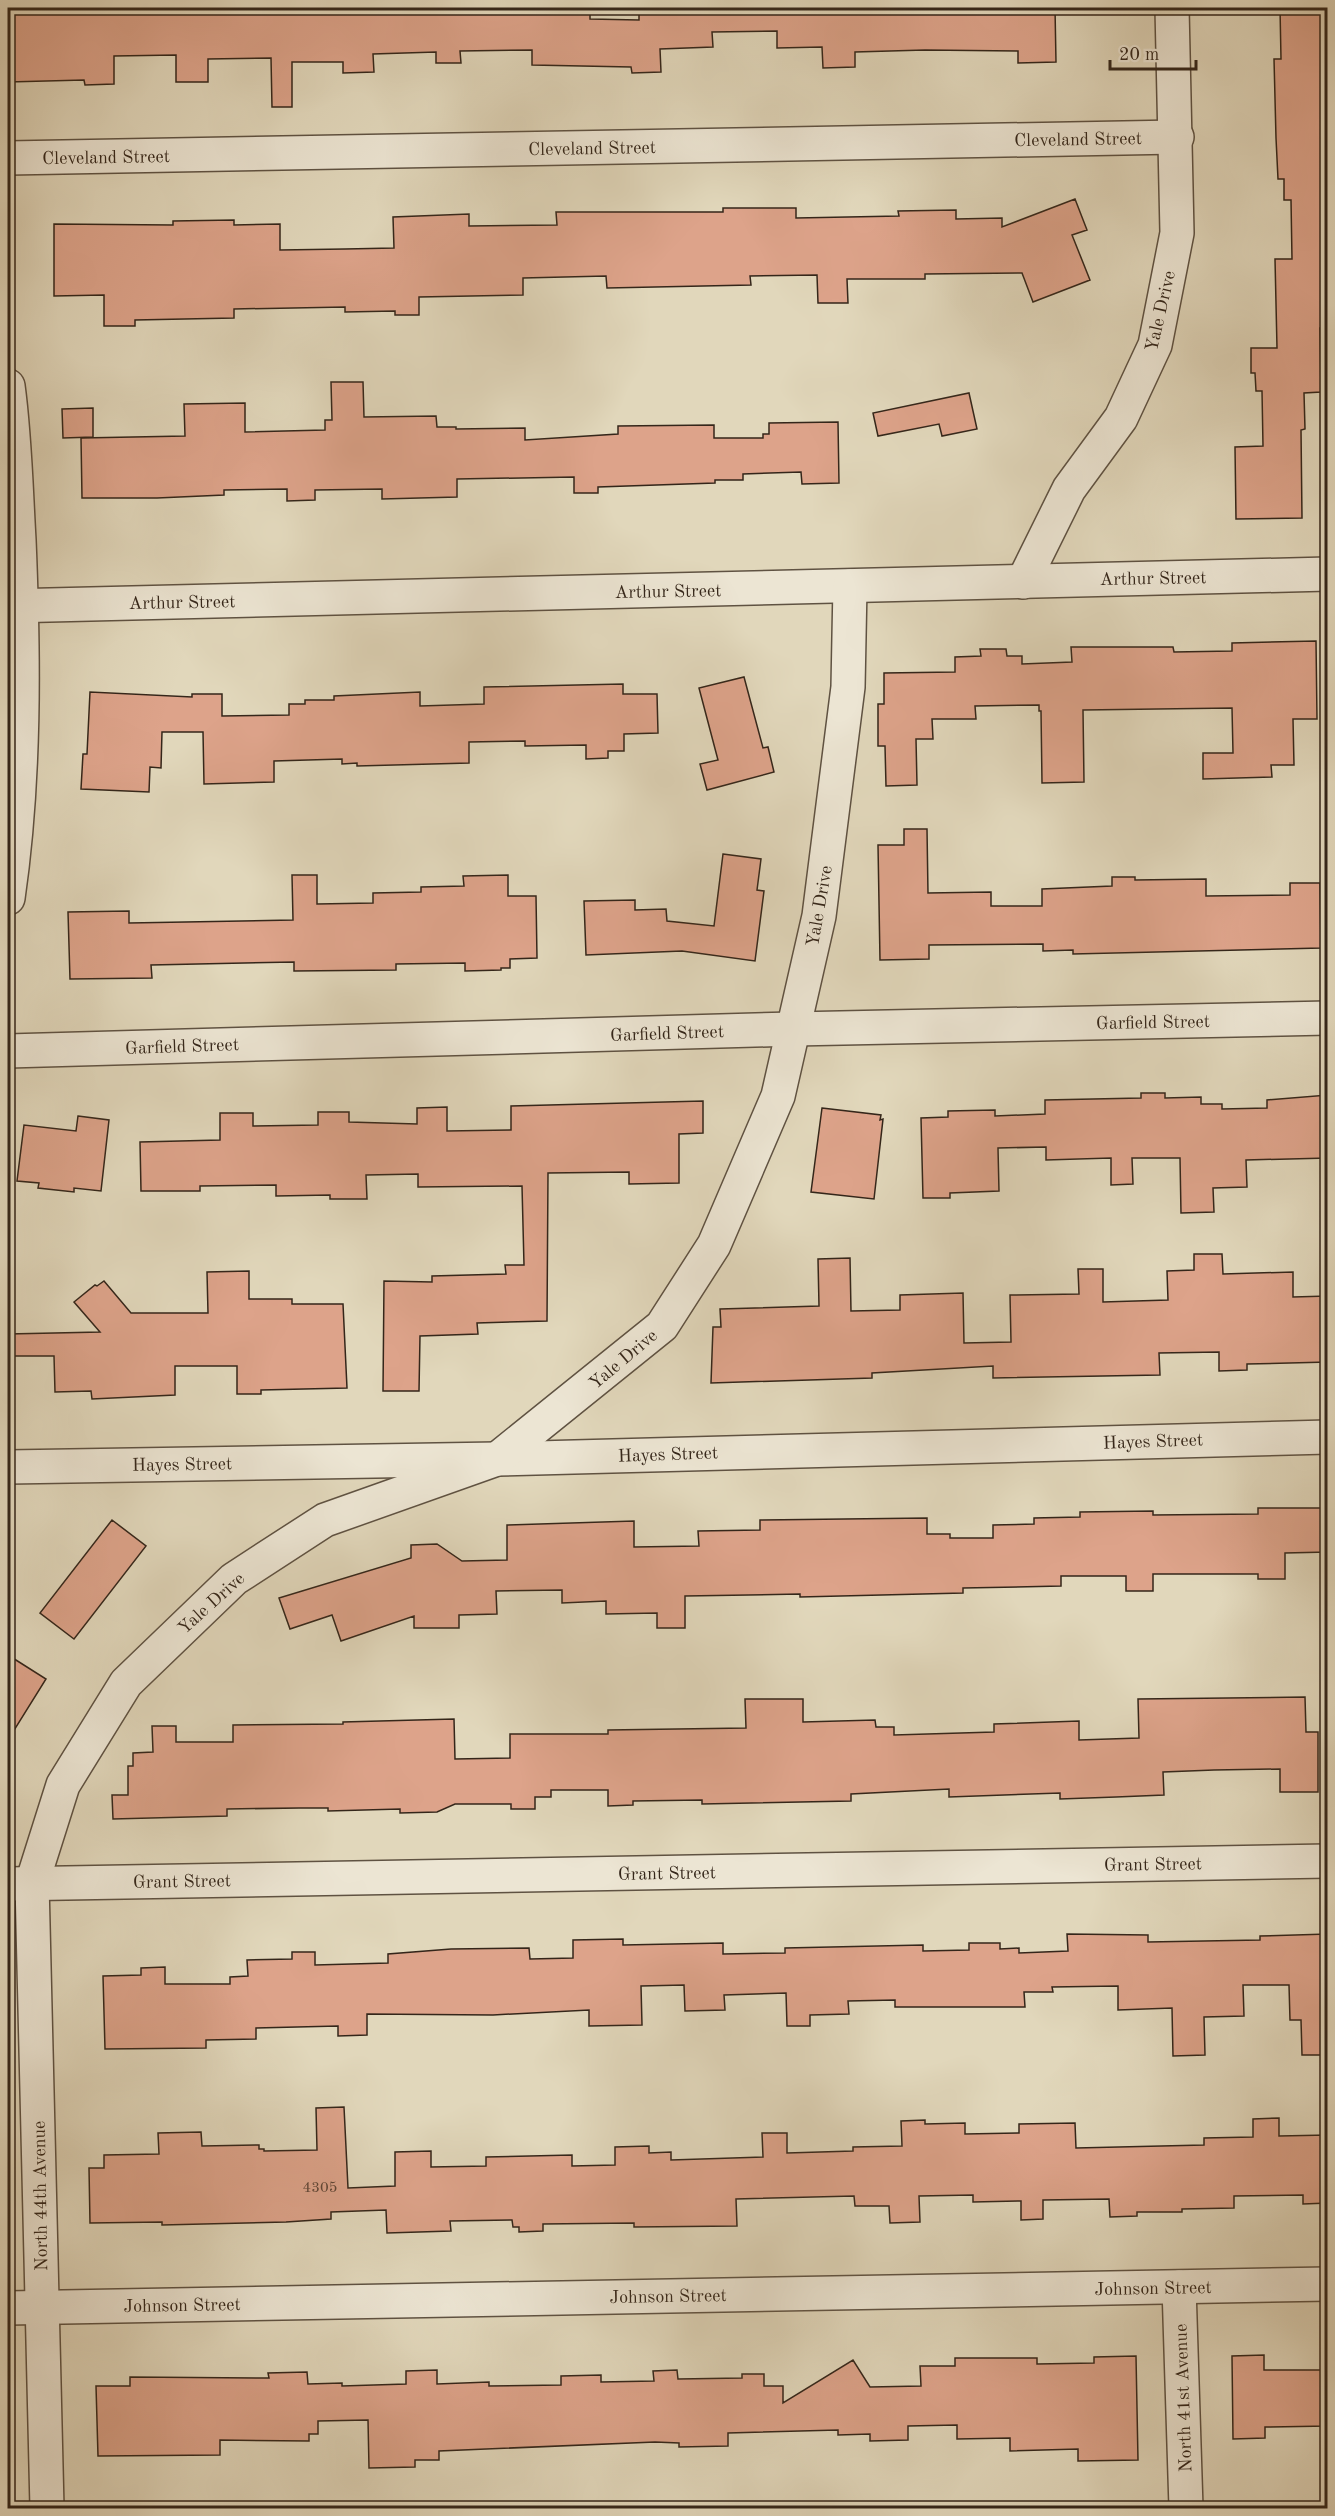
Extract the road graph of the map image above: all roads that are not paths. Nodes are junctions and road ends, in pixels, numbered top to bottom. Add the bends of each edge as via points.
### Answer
1 (1172, 8) edge
2 (1177, 138) junction
3 (8, 158) edge
4 (8, 386) edge
5 (1328, 574) edge
6 (1023, 582) junction
7 (850, 586) junction
8 (15, 606) edge
9 (8, 898) edge
10 (1328, 1018) edge
11 (793, 1029) junction
12 (8, 1051) edge
13 (1328, 1437) edge
14 (497, 1459) junction
15 (8, 1467) edge
16 (1328, 1862) edge
17 (20, 1884) edge
18 (1328, 2284) edge
19 (1179, 2287) junction
20 (42, 2307) junction
21 (8, 2308) edge
22 (48, 2508) edge
23 (1186, 2508) edge

1 - 2 street, Yale Drive
2 - 3 street, Cleveland Street
2 - 6 street, Yale Drive via 1177,233 1155,345 1121,418 1069,489
4 - 8 street via 13,422
5 - 6 street, Arthur Street
6 - 7 street, Arthur Street
7 - 8 street, Arthur Street
7 - 11 street, Yale Drive via 848,687 833,815 819,916
8 - 9 street via 22,704
10 - 11 street, Garfield Street
11 - 12 street, Garfield Street
11 - 14 street, Yale Drive via 778,1096 751,1162 714,1245 662,1326
13 - 14 street, Hayes Street
14 - 15 street, Hayes Street
14 - 17 street, Yale Drive via 325,1520 234,1579 126,1683 63,1785
16 - 17 street, Grant Street
17 - 20 street, North 44th Avenue
18 - 19 street, Johnson Street
19 - 20 street, Johnson Street
19 - 23 street, North 41st Avenue
20 - 21 street, Johnson Street
20 - 22 street, North 44th Avenue

